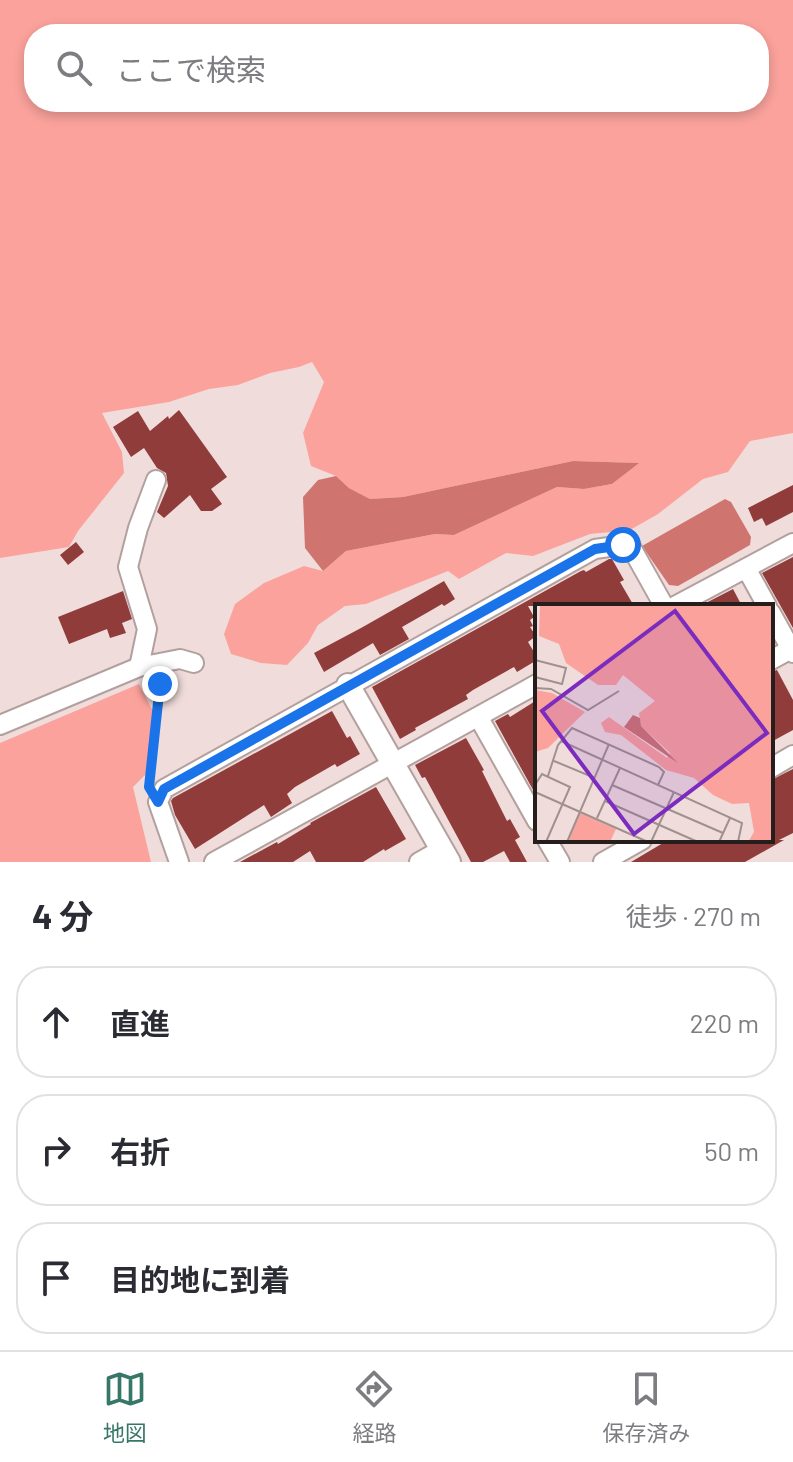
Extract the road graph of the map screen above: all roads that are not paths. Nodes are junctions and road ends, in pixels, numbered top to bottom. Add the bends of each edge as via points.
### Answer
1 (156, 480) dead end
2 (793, 543) edge
3 (746, 568) junction
4 (663, 604) edge
5 (679, 604) edge
6 (766, 604) edge
7 (773, 617) edge
8 (792, 650) edge
9 (773, 659) edge
10 (194, 663) road end
11 (139, 667) junction
12 (348, 685) junction
13 (535, 685) edge
14 (479, 718) junction
15 (0, 725) edge
16 (793, 755) edge
17 (393, 764) junction
18 (773, 767) edge
19 (531, 794) edge
20 (548, 842) edge
21 (638, 842) edge
22 (445, 856) edge
23 (179, 862) edge
24 (214, 862) edge
25 (419, 862) edge
26 (560, 862) edge
27 (603, 862) edge

1 - 11 street via 128,567 147,629
2 - 3 street
3 - 5 street
3 - 6 street
4 - 12 street via 631,547 595,549
7 - 8 street
8 - 9 street
10 - 11 street via 180,659
11 - 15 street
12 - 17 street
12 - 23 street via 164,789 158,802
13 - 14 street
14 - 17 street
14 - 19 street
16 - 18 street
17 - 22 street
17 - 24 street
20 - 26 street
21 - 27 street
22 - 25 street

